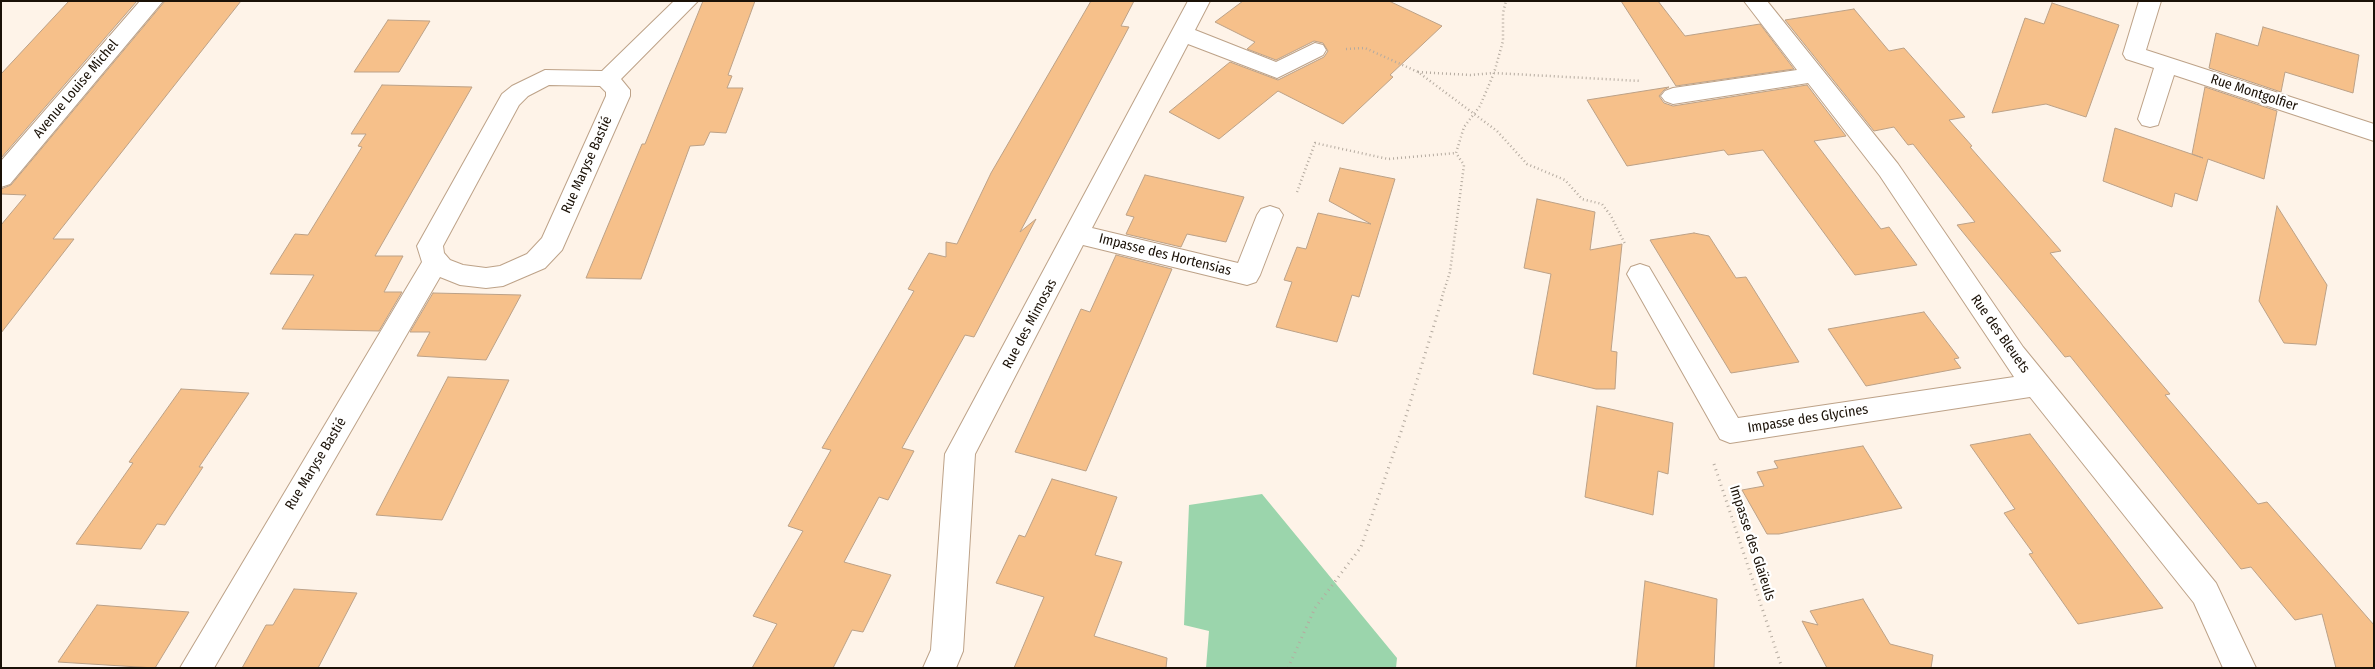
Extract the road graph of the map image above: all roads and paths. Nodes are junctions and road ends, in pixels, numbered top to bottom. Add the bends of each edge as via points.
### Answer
1 (152, 1) edge
2 (687, 1) edge
3 (1199, 1) edge
4 (1506, 1) edge
5 (1755, 1) edge
6 (2150, 1) edge
7 (1183, 34) junction
8 (1315, 50) joint
9 (2166, 65) junction
10 (1418, 72) junction
11 (1494, 73) junction
12 (1813, 75) junction
13 (607, 79) junction
14 (1673, 96) joint
15 (1475, 113) junction
16 (2150, 119) dead end
17 (2374, 133) edge
18 (1456, 153) junction
19 (1, 178) edge
20 (1270, 215) joint
21 (1078, 234) junction
22 (436, 261) junction
23 (1640, 274) joint
24 (2036, 384) junction
25 (1730, 431) junction
26 (196, 668) edge
27 (939, 668) edge
28 (1288, 668) edge
29 (1782, 668) edge
30 (2240, 668) edge

1 - 19 street, Avenue Louise Michel
2 - 13 street
3 - 7 street, Rue des Mimosas
4 - 11 path via 1503,41
5 - 12 street, Rue des Bleuets
6 - 9 street, Rue Montgolfier via 2134,54
7 - 8 street via 1278,72
7 - 21 street, Rue des Mimosas
8 - 10 path via 1365,48
9 - 16 street
9 - 17 street, Rue Montgolfier
10 - 11 path
10 - 15 path
11 - 14 path via 1646,82
11 - 15 path
12 - 14 street
12 - 24 street, Rue des Bleuets via 1890,170 2012,355
13 - 22 street via 545,78 520,90 510,100 430,246
13 - 22 street, Rue Maryse Bastié via 618,90 618,96 553,243 536,261 503,276 460,275
15 - 18 path via 1464,127
15 - 23 path via 1527,164 1565,180 1582,198 1602,204
18 - 20 path via 1388,159 1315,143 1292,204
18 - 28 path via 1464,166 1450,272 1402,428 1361,547 1315,608
20 - 21 street, Impasse des Hortensias via 1247,275
21 - 27 street, Rue des Mimosas via 960,454 947,651
22 - 26 street, Rue Maryse Bastié
23 - 25 street, Impasse des Glycines
24 - 25 street, Impasse des Glycines
24 - 30 street, Rue des Bleuets via 2205,593
25 - 29 path, Impasse des Glaïeuls via 1710,452

